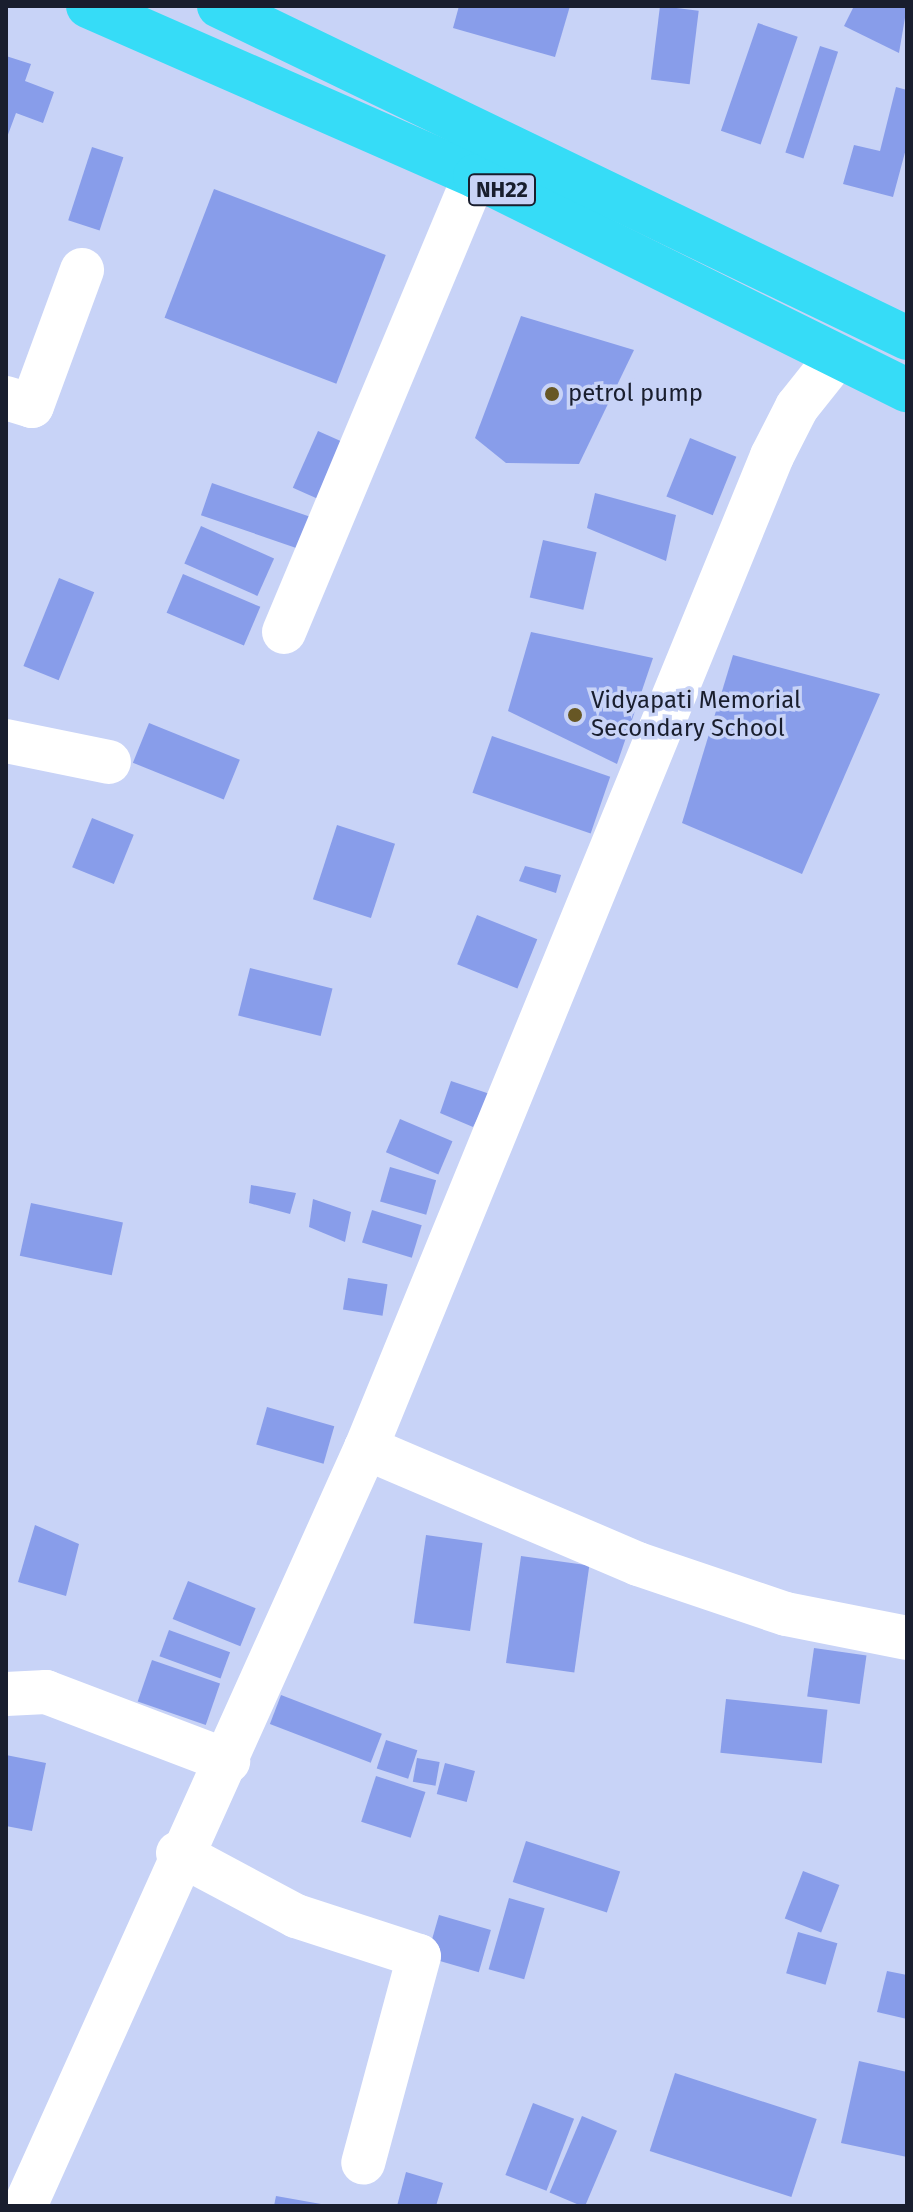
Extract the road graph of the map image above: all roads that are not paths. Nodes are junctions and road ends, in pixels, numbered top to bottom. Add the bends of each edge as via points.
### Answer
1 (88, 6) edge
2 (219, 6) edge
3 (475, 176) junction
4 (82, 270) dead end
5 (907, 338) edge
6 (836, 358) junction
7 (907, 390) edge
8 (6, 398) edge
9 (284, 632) dead end
10 (6, 741) edge
11 (109, 762) dead end
12 (366, 1448) junction
13 (907, 1638) edge
14 (6, 1694) edge
15 (228, 1761) junction
16 (178, 1853) junction
17 (363, 2163) dead end
18 (25, 2206) edge

1 - 3 highway, NH22
2 - 5 highway, NH22
3 - 6 highway, NH22
3 - 9 street
4 - 8 street via 32,406
6 - 7 highway, NH22
6 - 12 street via 797,407 772,456
10 - 11 street
12 - 13 street via 638,1564 786,1614
12 - 15 street
14 - 15 street via 46,1692
15 - 16 street
16 - 17 street via 296,1916 419,1956
16 - 18 street

